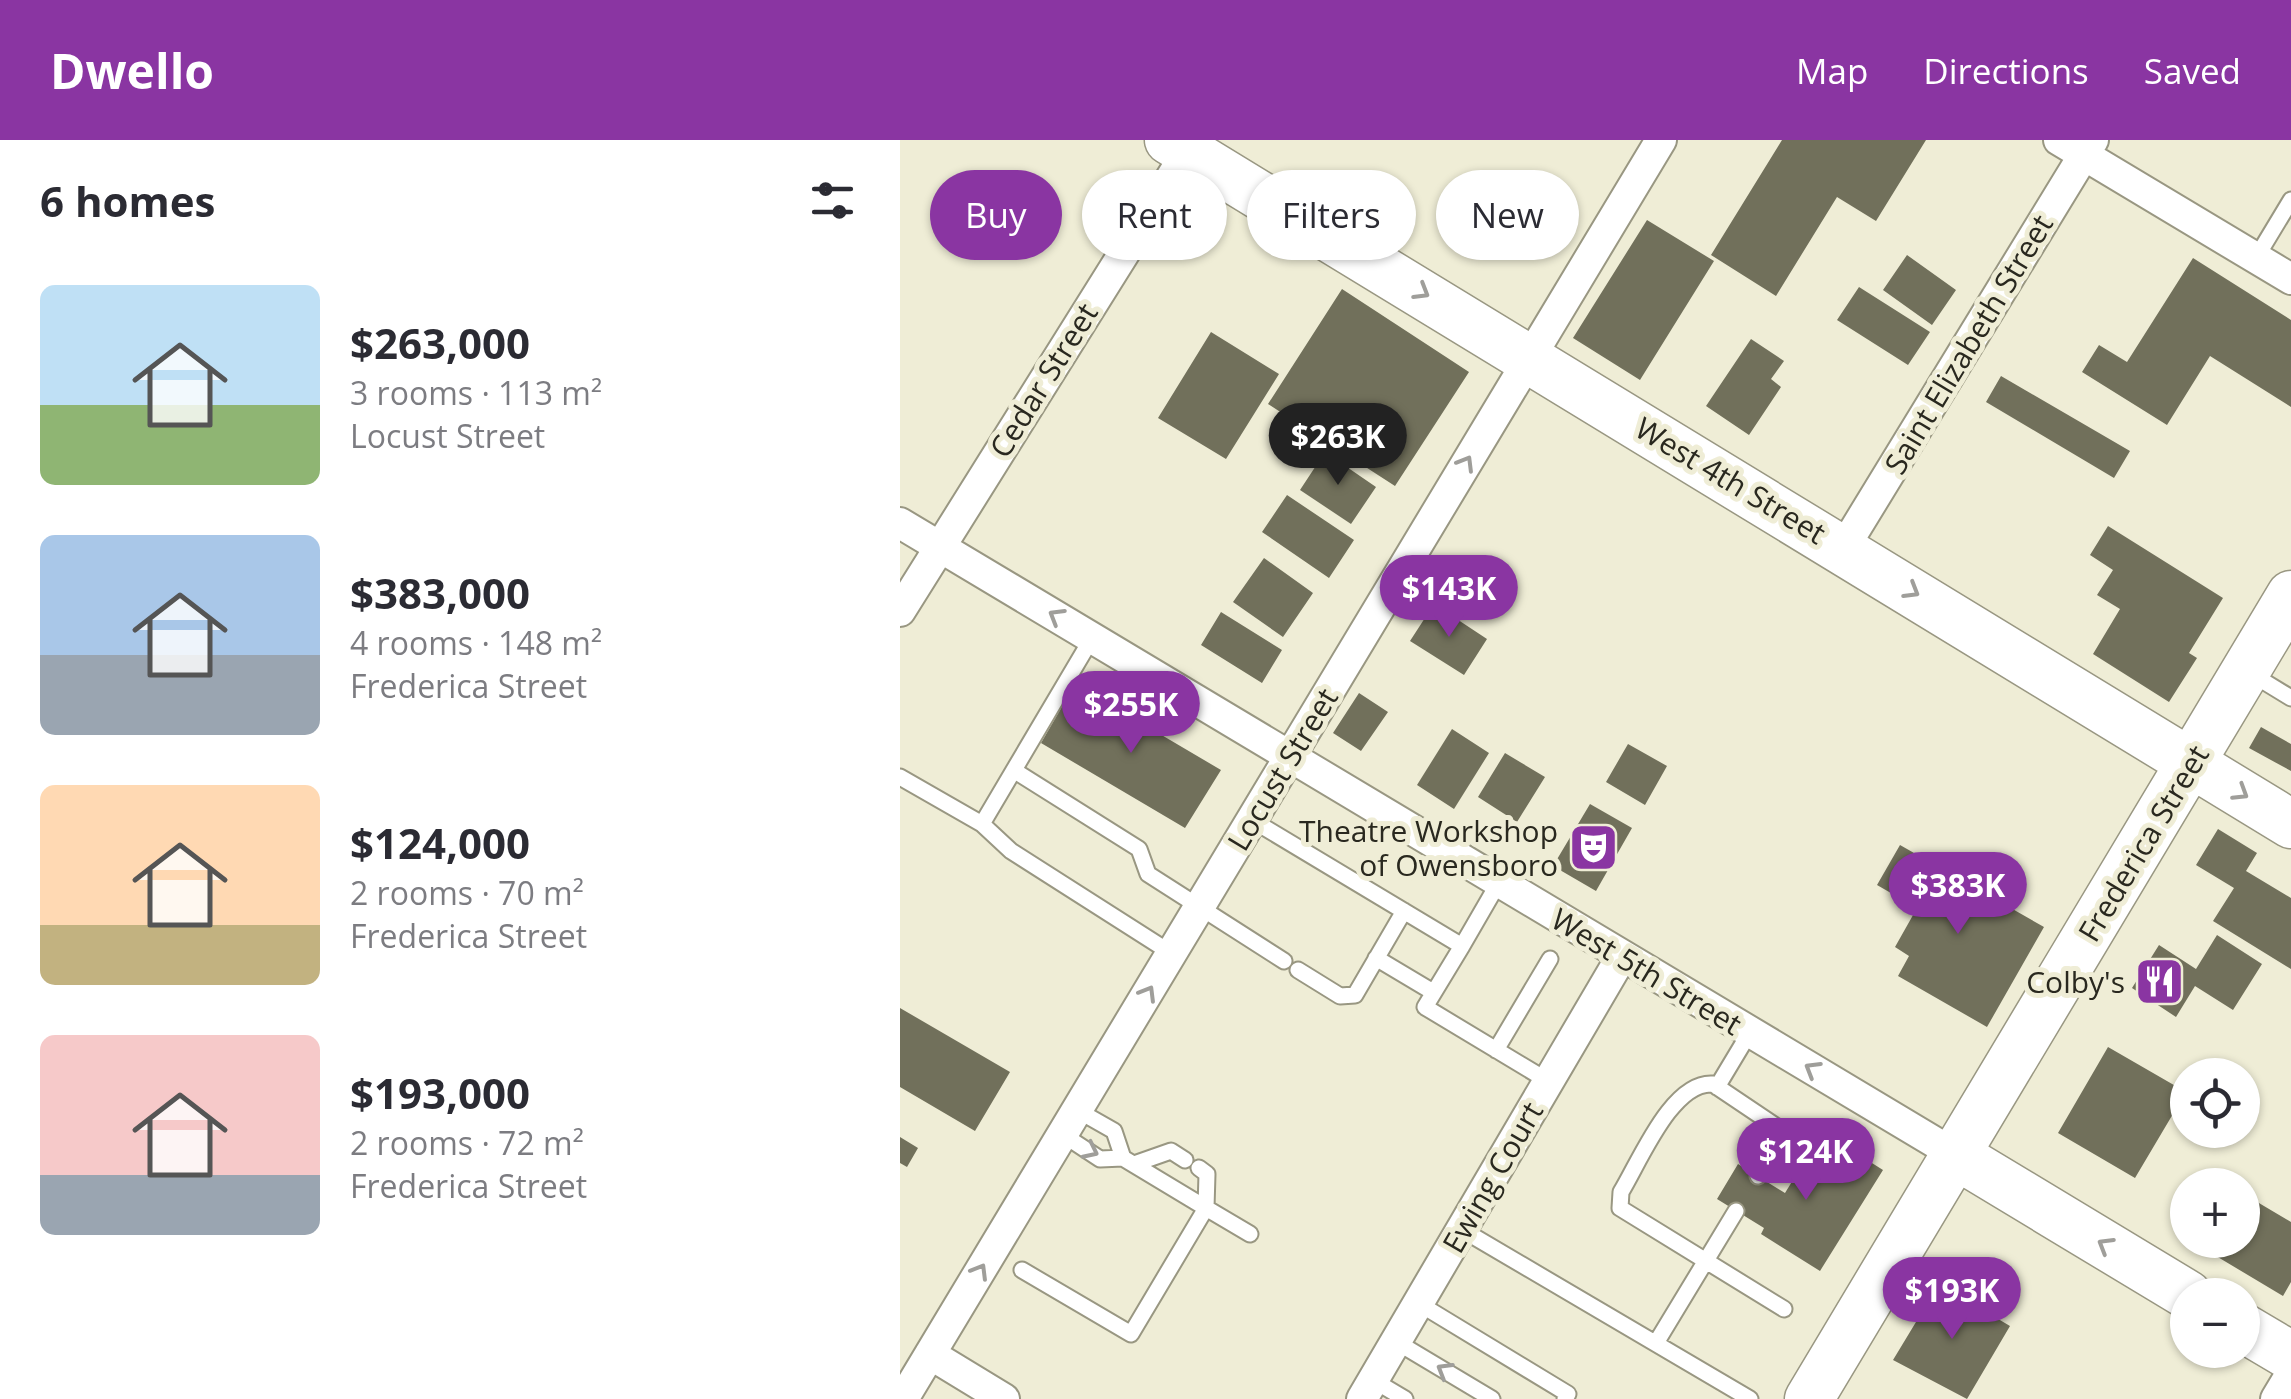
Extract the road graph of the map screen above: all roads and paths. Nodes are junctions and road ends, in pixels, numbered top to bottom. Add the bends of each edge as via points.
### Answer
1 (1661, 140) edge
2 (1188, 143) edge
3 (2078, 145) edge
4 (2291, 200) edge
5 (2256, 258) junction
6 (2291, 279) edge
7 (1530, 358) junction
8 (900, 523) edge
9 (938, 546) junction
10 (1843, 549) junction
11 (2291, 595) edge
12 (900, 610) edge
13 (1092, 638) junction
14 (2246, 671) junction
15 (2291, 698) edge
16 (1290, 757) junction
17 (2192, 763) junction
18 (1015, 771) junction
19 (900, 777) edge
20 (1252, 820) junction
21 (982, 824) junction
22 (2291, 824) edge
23 (1499, 882) junction
24 (1198, 908) junction
25 (1404, 911) junction
26 (1462, 946) junction
27 (1172, 953) junction
28 (1622, 956) junction
29 (1376, 958) junction
30 (1550, 960) dead end
31 (1434, 992) junction
32 (1750, 1032) junction
33 (1496, 1050) junction
34 (1548, 1081) junction
35 (1717, 1086) junction
36 (1070, 1122) junction
37 (1956, 1156) junction
38 (1129, 1161) junction
39 (1758, 1176) dead end
40 (1206, 1208) junction
41 (1736, 1211) dead end
42 (1461, 1229) junction
43 (1250, 1234) dead end
44 (1706, 1262) junction
45 (1022, 1270) dead end
46 (2170, 1284) edge
47 (1418, 1302) junction
48 (1784, 1308) dead end
49 (2260, 1338) edge
50 (1395, 1342) junction
51 (1656, 1343) junction
52 (930, 1354) junction
53 (2291, 1356) edge
54 (2291, 1374) edge
55 (1368, 1389) edge
56 (903, 1399) edge
57 (1004, 1399) edge
58 (1405, 1399) edge
59 (1492, 1399) edge
60 (1565, 1399) edge
61 (1750, 1399) edge
62 (1809, 1399) edge
63 (2276, 1399) edge

1 - 7 street, Locust Street
2 -> 7 main road, West 4th Street
2 - 9 street, Cedar Street
3 - 5 street
3 - 10 street, Saint Elizabeth Street
4 - 5 lane
5 - 6 street
7 - 10 main road, West 4th Street
16 -> 7 street, Locust Street
8 - 9 street, West 5th Street
9 - 12 street, Cedar Street
13 -> 9 street, West 5th Street
10 -> 17 main road, West 4th Street
11 - 14 main road, Frederica Street
13 - 16 street, West 5th Street
13 - 18 lane
14 - 15 lane
14 - 17 main road, Frederica Street
16 - 20 street, Locust Street
16 - 23 street, West 5th Street
17 -> 22 main road, West 4th Street
17 - 37 main road, Frederica Street
18 - 21 lane
18 - 24 lane via 1139,848 1148,874
19 - 21 lane
20 - 24 street, Locust Street
20 - 25 lane
21 - 27 lane via 1011,851
23 - 26 lane
23 - 28 street, West 5th Street
24 - 27 street, Locust Street
24 - 29 lane via 1340,996 1355,995
25 - 26 lane
25 - 29 lane
26 - 31 lane
36 -> 27 street, Locust Street
28 - 32 street, West 5th Street
28 - 34 street, Ewing Court
29 - 31 lane
30 - 33 lane
31 - 33 lane via 1426,1008
32 - 35 lane
37 -> 32 street, West 5th Street
33 - 34 lane
34 - 42 street, Ewing Court
35 - 39 lane via 1780,1129
35 - 44 lane via 1702,1083 1676,1099 1619,1200 1626,1214
36 -> 38 lane via 1100,1158
36 - 38 lane via 1114,1131
52 -> 36 street, Locust Street
46 -> 37 main road, West 5th Street
37 - 62 main road, Frederica Street
38 - 40 lane
38 - 40 lane via 1172,1151 1207,1174
40 - 43 lane
40 - 45 lane via 1131,1334
41 - 44 lane
42 - 47 street, Ewing Court
42 - 51 lane
44 - 48 lane
44 - 51 lane
47 - 50 street, Ewing Court
47 - 60 lane via 1568,1394
49 - 53 main road
50 - 55 street, Ewing Court
59 -> 50 lane
51 - 61 lane
52 - 56 street, Locust Street
52 - 57 street
54 - 63 street
55 - 58 lane

